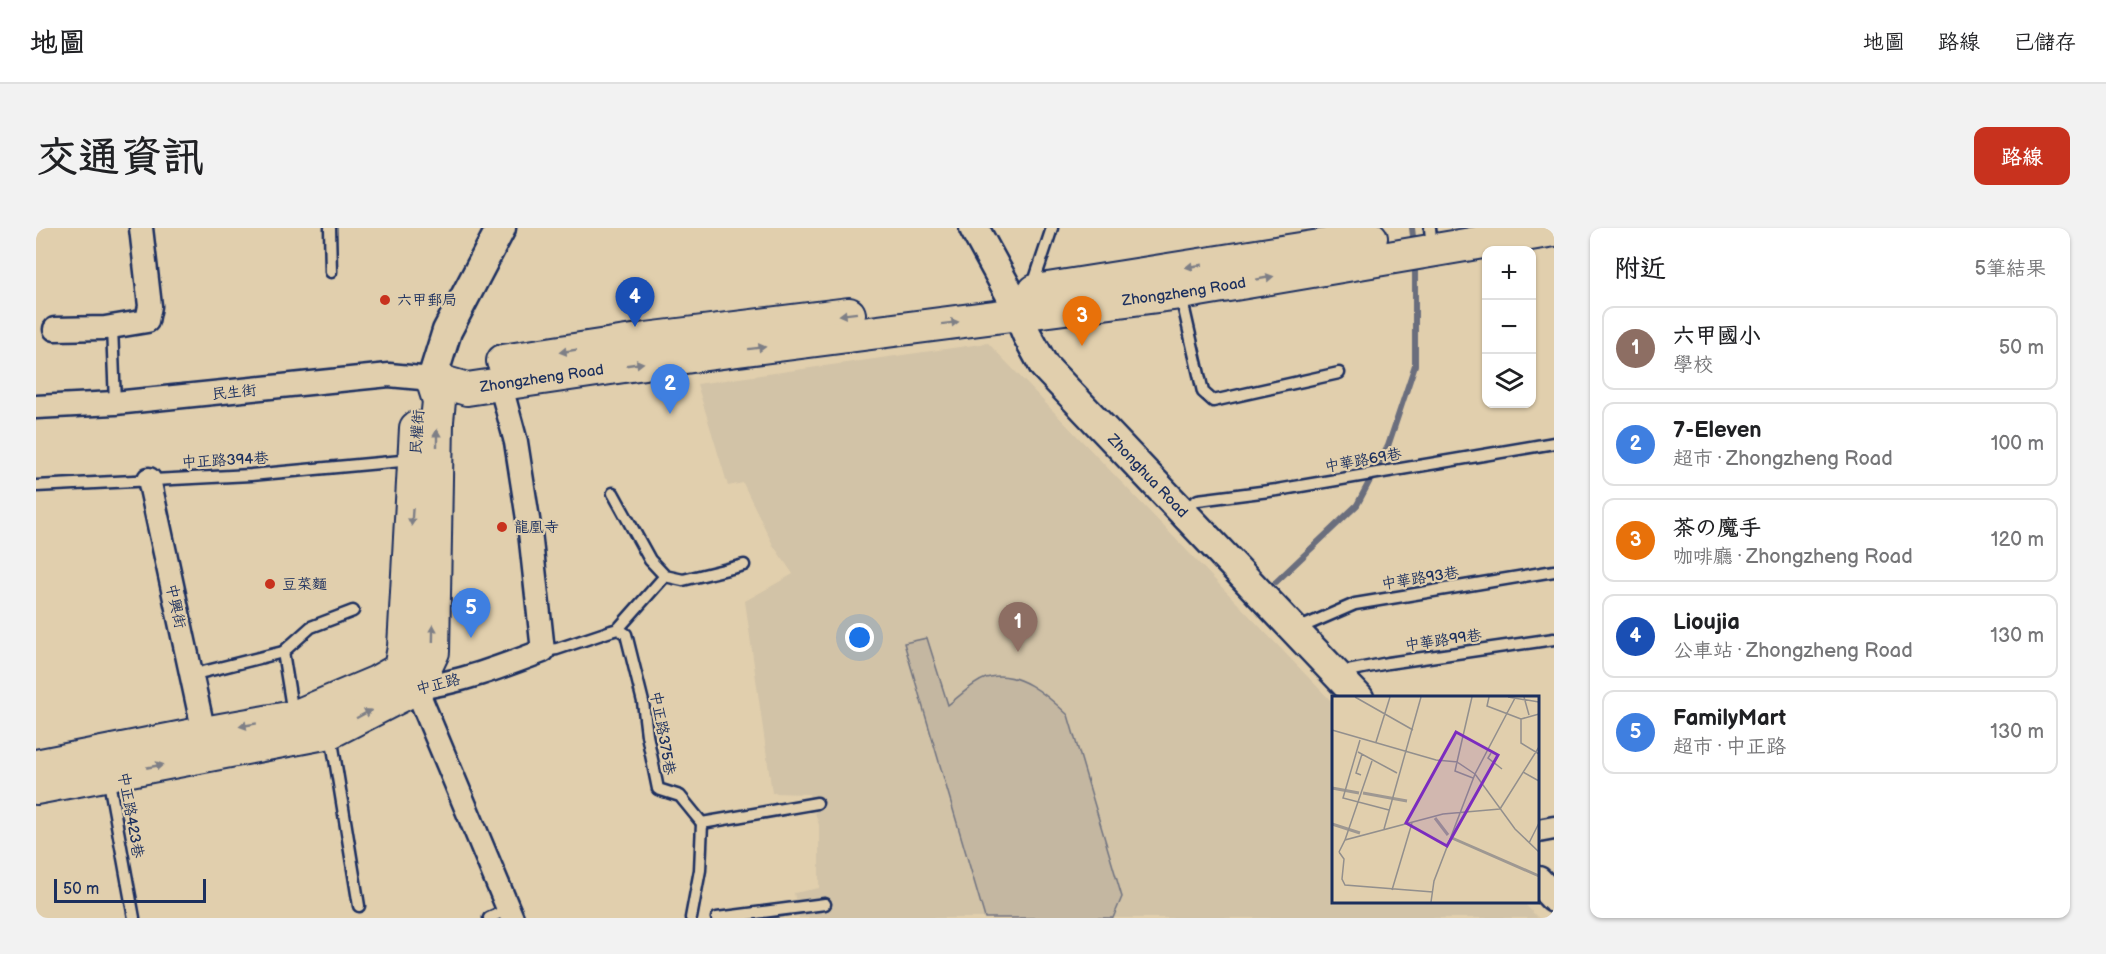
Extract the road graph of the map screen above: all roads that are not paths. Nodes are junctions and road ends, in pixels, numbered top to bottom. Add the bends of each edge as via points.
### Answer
1 (141, 228) edge
2 (330, 228) edge
3 (501, 228) edge
4 (974, 228) edge
5 (1052, 228) edge
6 (1554, 230) edge
7 (1433, 234) edge
8 (331, 273) dead end
9 (1180, 293) junction
10 (1020, 300) junction
11 (112, 327) junction
12 (55, 329) dead end
13 (1339, 372) dead end
14 (432, 379) junction
15 (500, 383) junction
16 (115, 403) junction
17 (36, 407) edge
18 (1554, 443) edge
19 (416, 460) junction
20 (149, 479) junction
21 (36, 486) edge
22 (613, 493) dead end
23 (1181, 512) junction
24 (744, 565) dead end
25 (1554, 571) edge
26 (665, 576) junction
27 (353, 610) dead end
28 (618, 629) junction
29 (1295, 630) junction
30 (1554, 639) edge
31 (543, 651) junction
32 (283, 652) junction
33 (1336, 674) junction
34 (190, 675) junction
35 (408, 678) junction
36 (1357, 696) edge
37 (294, 717) junction
38 (330, 732) junction
39 (204, 733) junction
40 (106, 764) junction
41 (36, 766) edge
42 (36, 788) edge
43 (817, 803) dead end
44 (702, 823) junction
45 (1554, 828) edge
46 (1539, 831) edge
47 (1539, 882) edge
48 (1554, 898) edge
49 (825, 904) dead end
50 (359, 906) dead end
51 (503, 915) edge
52 (134, 918) edge
53 (691, 918) edge
54 (717, 918) edge

1 - 11 street via 150,306 147,321
2 - 8 lane
3 - 14 street via 447,331
4 - 10 street, Zhonghua Road
5 - 10 lane
6 - 7 main road, Zhongzheng Road
9 -> 7 main road, Zhongzheng Road
7 -> 10 main road, Zhongzheng Road
9 - 10 main road, Zhongzheng Road
9 - 13 lane via 1203,392 1212,401
10 -> 14 main road, Zhongzheng Road via 635,341 462,367
15 -> 10 main road, Zhongzheng Road
10 - 23 street, Zhonghua Road via 1027,335 1044,366
11 - 12 street
11 - 16 lane
14 - 15 main road, Zhongzheng Road via 467,388
14 - 16 street, 民生街 via 389,375
14 - 19 main road, 民權街 via 416,408
35 -> 14 main road, 民權街 via 433,652 439,401
15 - 31 street via 518,453
16 - 17 street, 民生街
18 - 23 lane, 中華路69巷 via 1197,500
19 - 20 lane, 中正路394巷 via 251,475
19 -> 35 main road, 民權街 via 404,647
20 - 21 lane, 中正路394巷
20 - 34 street, 中興街
22 - 26 lane via 650,560
23 - 29 street, Zhonghua Road
24 - 26 lane via 683,580
25 - 29 lane, 中華路93巷 via 1355,604
26 - 28 lane
27 - 32 lane via 311,627
28 - 31 lane
28 - 44 lane, 中正路375巷 via 626,634 643,702 658,789 680,796
29 - 33 street, Zhonghua Road
30 - 33 lane, 中華路99巷
31 - 35 street, 中正路 via 440,685
32 - 34 lane
32 - 37 lane
33 - 36 street, Zhonghua Road
34 - 39 street, 中興街
35 - 37 main road, 中正路 via 377,682
38 -> 35 main road, 中正路
35 - 51 street
37 -> 39 main road, 中正路
40 -> 38 main road, 中正路
38 - 50 lane
39 - 40 main road, 中正路
40 - 41 main road, 中正路
40 - 42 main road, 中正路
40 - 52 lane, 中正路423巷
43 - 44 lane
44 - 53 lane via 700,870
45 - 46 street
47 - 48 street
49 - 54 lane

